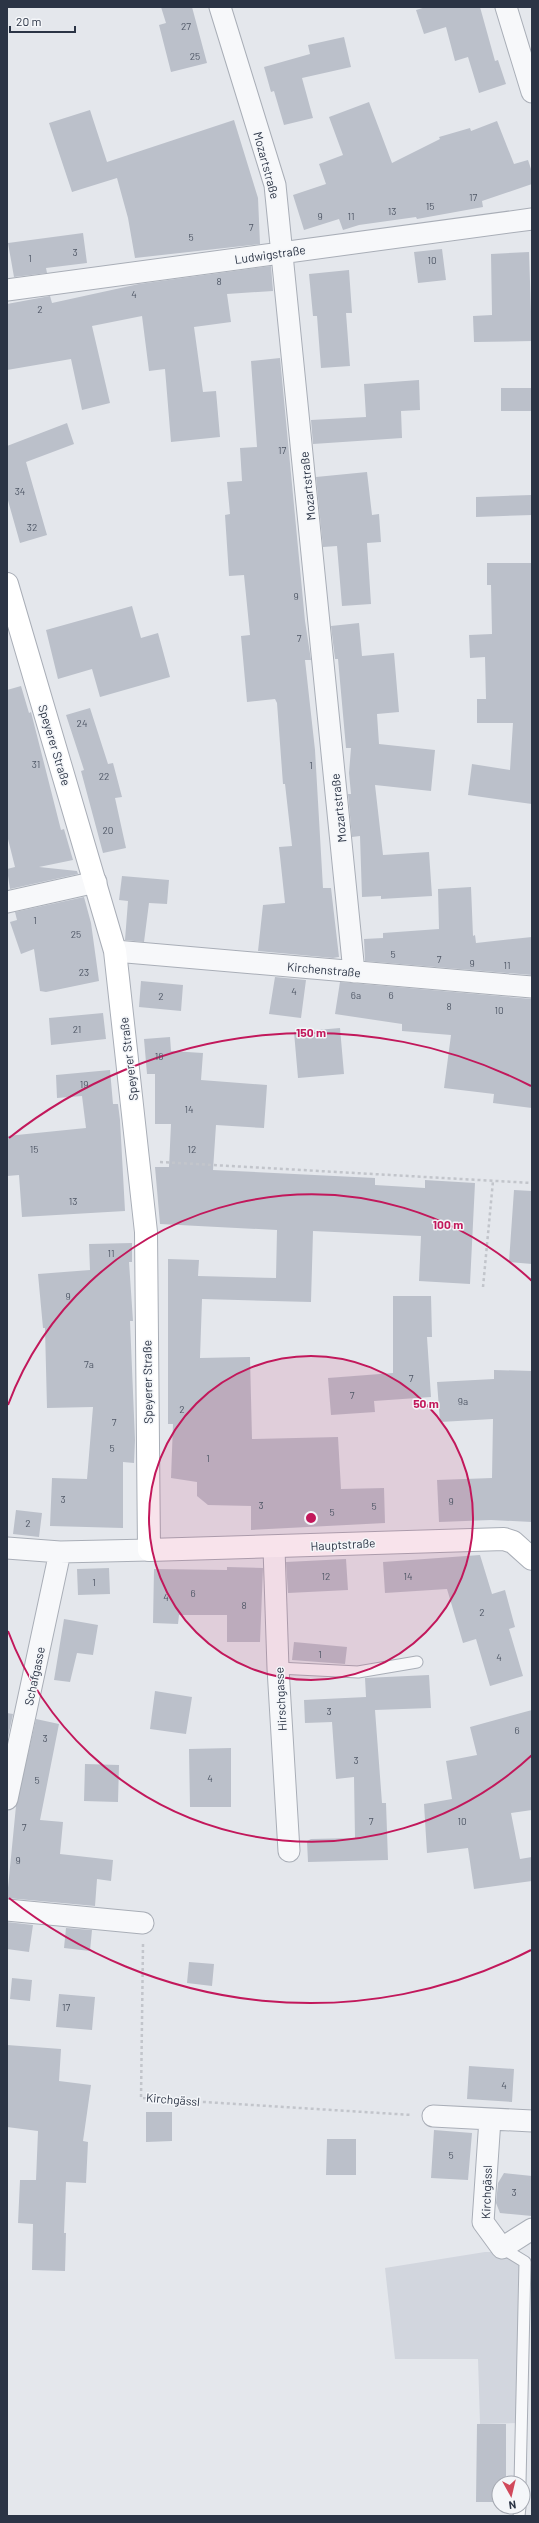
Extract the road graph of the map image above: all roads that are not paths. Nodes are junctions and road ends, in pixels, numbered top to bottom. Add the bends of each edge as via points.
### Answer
1 (220, 7) edge
2 (506, 7) edge
3 (532, 92) edge
4 (532, 218) edge
5 (284, 252) junction
6 (7, 290) edge
7 (7, 584) edge
8 (96, 882) junction
9 (7, 902) edge
10 (115, 951) junction
11 (354, 972) junction
12 (532, 987) edge
13 (7, 1548) edge
14 (274, 1548) junction
15 (149, 1550) junction
16 (529, 1551) edge
17 (60, 1552) junction
18 (416, 1662) dead end
19 (278, 1668) junction
20 (7, 1799) edge
21 (289, 1851) dead end
22 (7, 1910) edge
23 (143, 1924) road end
24 (433, 2116) road end
25 (490, 2119) junction
26 (532, 2121) edge
27 (532, 2229) edge
28 (502, 2248) junction
29 (520, 2475) edge

1 - 5 street, Mozartstraße via 275,185
2 - 3 street
4 - 5 street, Ludwigstraße
5 - 6 street, Ludwigstraße
5 - 11 street, Mozartstraße
7 - 8 main road, Speyerer Straße
8 - 9 street
8 - 10 main road, Speyerer Straße
10 - 11 street, Kirchenstraße
10 - 15 main road, Speyerer Straße via 146,1232
11 - 12 street, Kirchenstraße
13 - 17 street
14 - 15 main road, Hauptstraße
14 - 16 main road, Hauptstraße via 504,1539
14 - 19 street, Hirschgasse
15 - 17 street
17 - 20 street, Schafgasse
18 - 19 lane via 358,1672
19 - 21 street, Hirschgasse
22 - 23 street
24 - 25 street
25 - 26 street
25 - 28 street, Kirchgässl via 482,2222
27 - 28 street
28 - 29 lane via 525,2262

